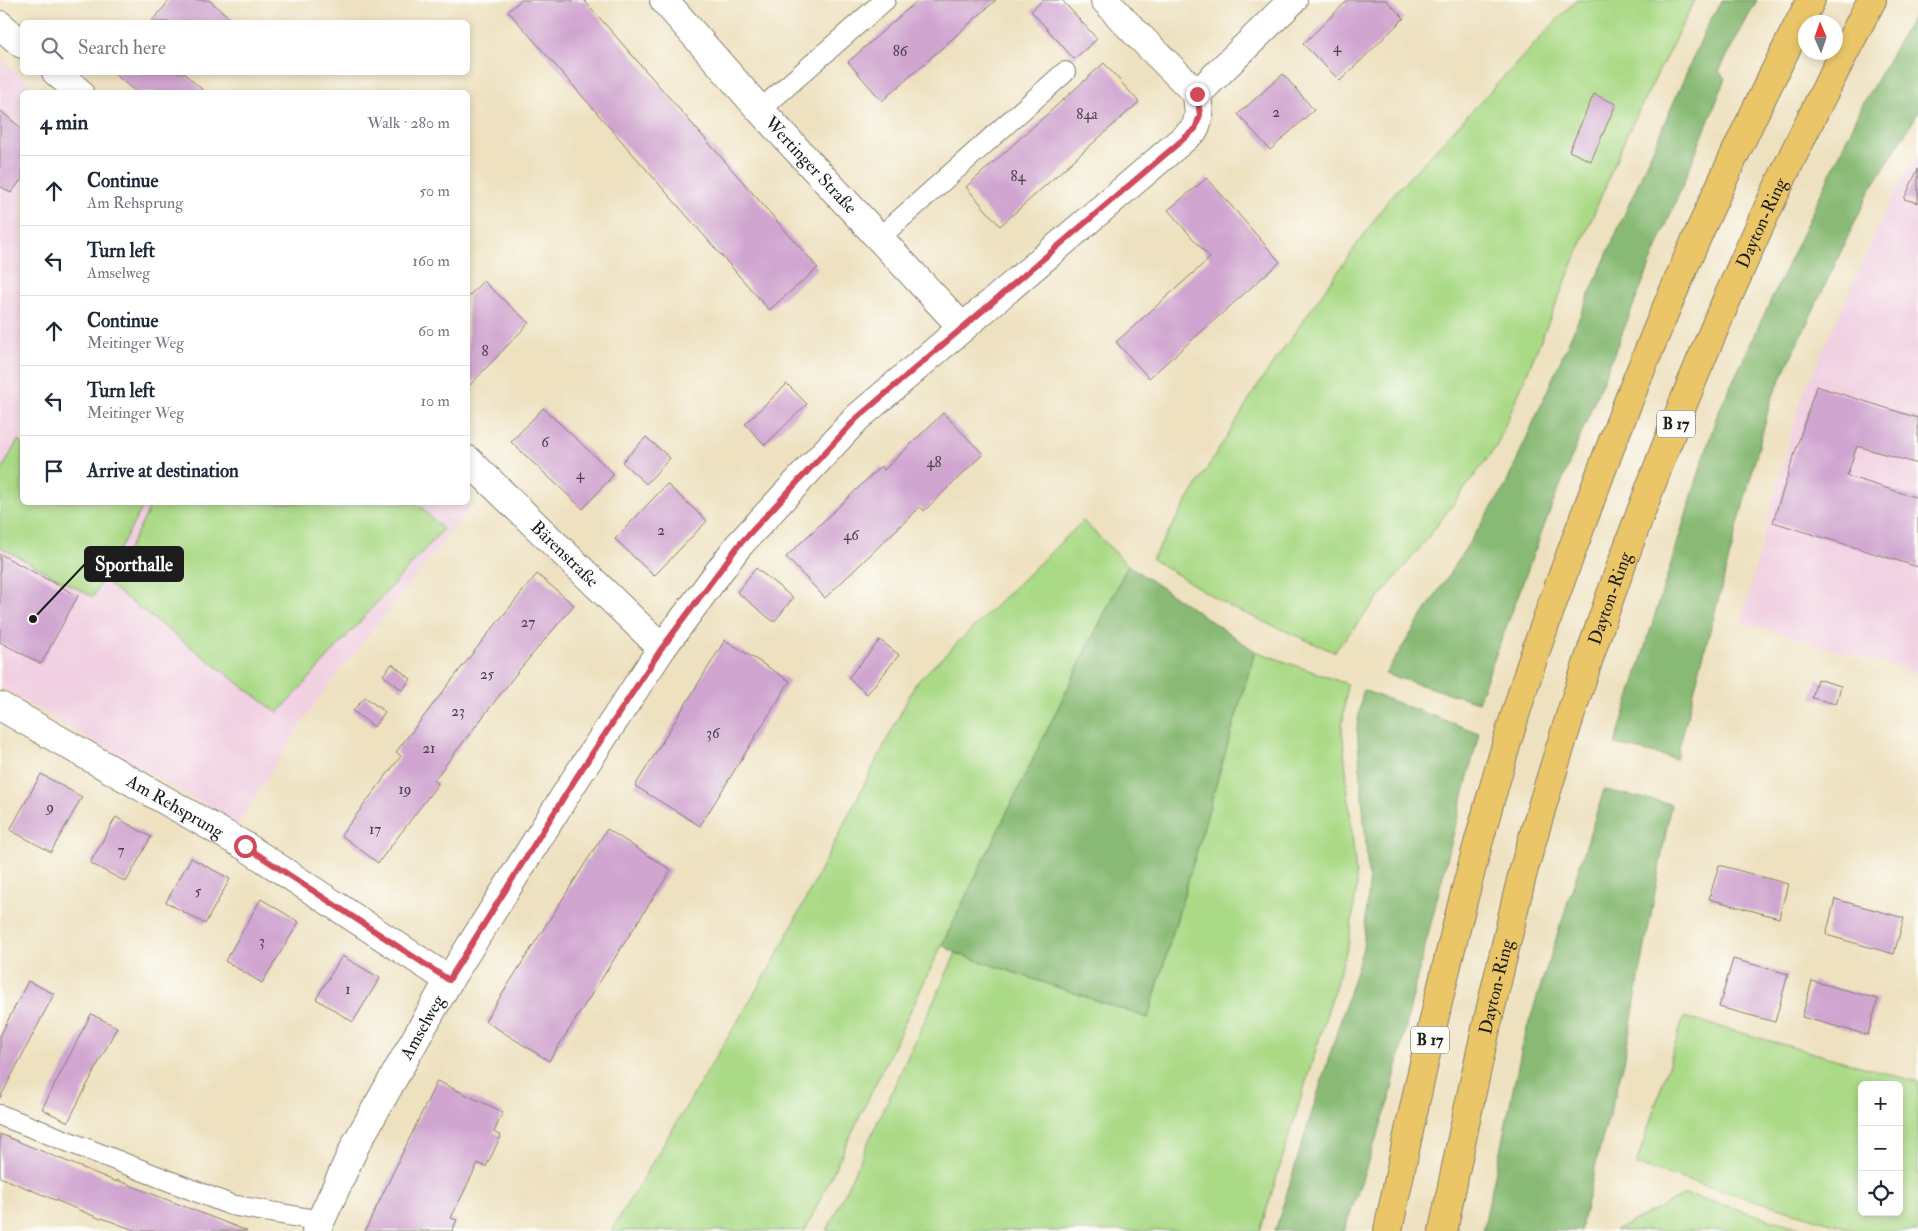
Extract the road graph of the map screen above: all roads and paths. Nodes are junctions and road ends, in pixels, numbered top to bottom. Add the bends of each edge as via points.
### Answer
1 (664, 0) edge
2 (886, 0) edge
3 (1105, 0) edge
4 (1293, 0) edge
5 (1811, 0) edge
6 (1872, 0) edge
7 (0, 25) edge
8 (20, 42) edge
9 (1066, 72) dead end
10 (59, 75) edge
11 (77, 90) edge
12 (1197, 94) junction
13 (760, 110) junction
14 (880, 238) junction
15 (962, 326) junction
16 (470, 462) edge
17 (662, 648) junction
18 (0, 706) edge
19 (449, 980) junction
20 (0, 1114) edge
21 (319, 1226) edge
22 (1388, 1231) edge
23 (1443, 1231) edge

1 - 13 street, Wertinger Straße
2 - 13 lane
3 - 12 street
4 - 12 street
5 - 22 highway, B 17 via 1762,93 1664,312 1618,425 1527,677 1476,850
6 - 23 highway, Dayton-Ring / B 17 via 1766,210 1714,328 1619,574 1525,867 1487,1023
7 - 8 street
9 - 14 lane
10 - 11 street
12 - 15 street, Amselweg via 1200,115 1195,129
13 - 14 street, Wertinger Straße
14 - 15 street, Wertinger Straße
15 - 17 street, Amselweg via 857,418 738,546
16 - 17 street, Bärenstraße
17 - 19 street, Amselweg
18 - 19 street, Am Rehsprung via 245,846
19 - 21 street, Amselweg via 356,1144
20 - 21 lane via 231,1205

